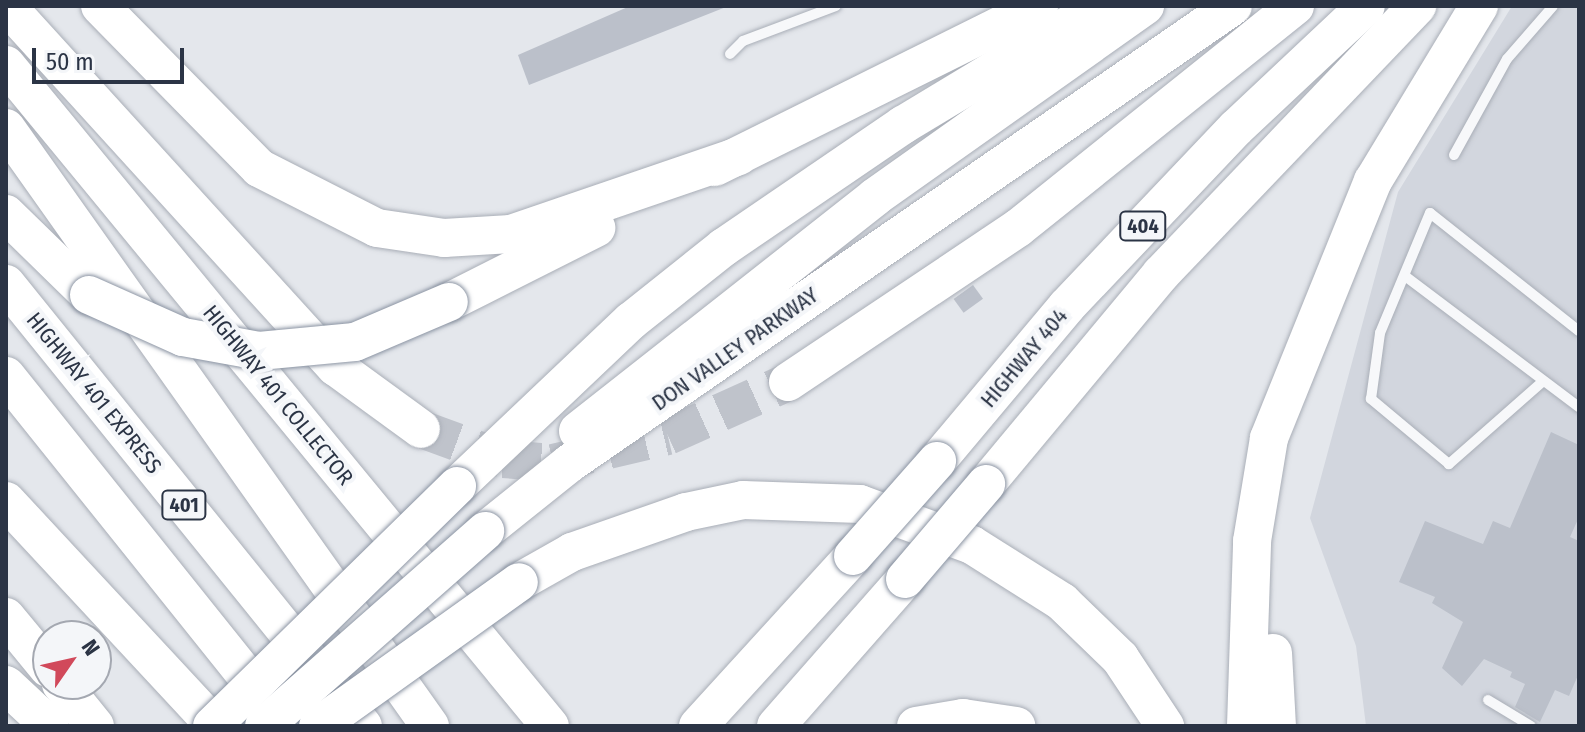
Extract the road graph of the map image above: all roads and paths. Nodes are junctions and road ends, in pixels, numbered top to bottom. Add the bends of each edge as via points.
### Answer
1 (7, 6) edge
2 (100, 6) edge
3 (836, 6) edge
4 (1039, 6) edge
5 (1100, 6) edge
6 (1145, 6) edge
7 (1233, 6) edge
8 (1295, 6) edge
9 (1366, 6) edge
10 (1417, 6) edge
11 (1479, 6) edge
12 (1553, 6) edge
13 (730, 54) dead end
14 (6, 65) edge
15 (6, 128) edge
16 (1454, 155) dead end
17 (739, 156) junction
18 (6, 214) edge
19 (1405, 276) junction
20 (6, 284) edge
21 (1322, 304) junction
22 (1579, 331) edge
23 (6, 376) edge
24 (788, 382) tunnel mouth
25 (1541, 383) junction
26 (1579, 407) edge
27 (421, 429) tunnel mouth
28 (351, 483) junction
29 (6, 501) edge
30 (485, 531) junction
31 (1018, 572) junction
32 (6, 617) edge
33 (32, 649) edge
34 (6, 685) edge
35 (74, 700) edge
36 (1488, 700) dead end
37 (50, 726) edge
38 (95, 726) edge
39 (213, 726) edge
40 (264, 726) edge
41 (286, 726) edge
42 (318, 726) edge
43 (363, 726) edge
44 (430, 726) edge
45 (550, 726) edge
46 (579, 726) edge
47 (698, 726) edge
48 (776, 726) edge
49 (916, 726) edge
50 (1016, 726) edge
51 (1140, 726) edge
52 (1165, 726) edge
53 (1246, 726) edge
54 (1277, 726) edge
55 (1531, 726) edge

1 - 27 highway via 316,347
2 - 17 highway via 259,168 311,201 377,228 444,238 511,234
3 - 13 lane via 743,41
4 - 17 highway
5 - 39 highway, bridge via 891,133 724,247 631,321
6 - 30 highway via 681,345 559,446
7 - 30 highway, DON VALLEY PARKWAY via 583,454
8 - 24 highway via 1018,228
9 - 47 highway, HIGHWAY 404 / 404, bridge via 1236,128 1077,295 937,461
10 - 48 highway, 404, bridge via 1161,274
11 - 21 highway via 1373,181
12 - 16 lane via 1507,59
14 - 28 highway, HIGHWAY 401 COLLECTOR
15 - 44 highway
17 - 18 highway, bridge via 449,302 355,342 259,351 183,337 89,295
19 - 22 lane via 1430,213
19 - 25 lane
19 - 25 lane via 1380,333 1371,399 1449,464
20 - 43 highway, HIGHWAY 401 EXPRESS / 401
21 - 53 highway via 1269,438 1252,541
21 - 54 highway via 1298,385 1274,534
23 - 41 highway, 401
25 - 26 lane
28 - 45 highway, HIGHWAY 401 COLLECTOR
28 - 46 highway
29 - 39 highway
30 - 40 highway, DON VALLEY PARKWAY, bridge
31 - 42 highway, bridge via 918,521 860,504 802,498 743,500 641,524 519,582
31 - 51 highway via 1106,667
31 - 52 highway via 1094,629
32 - 33 highway
34 - 37 highway
35 - 38 highway
36 - 55 lane
49 - 50 highway via 963,718

